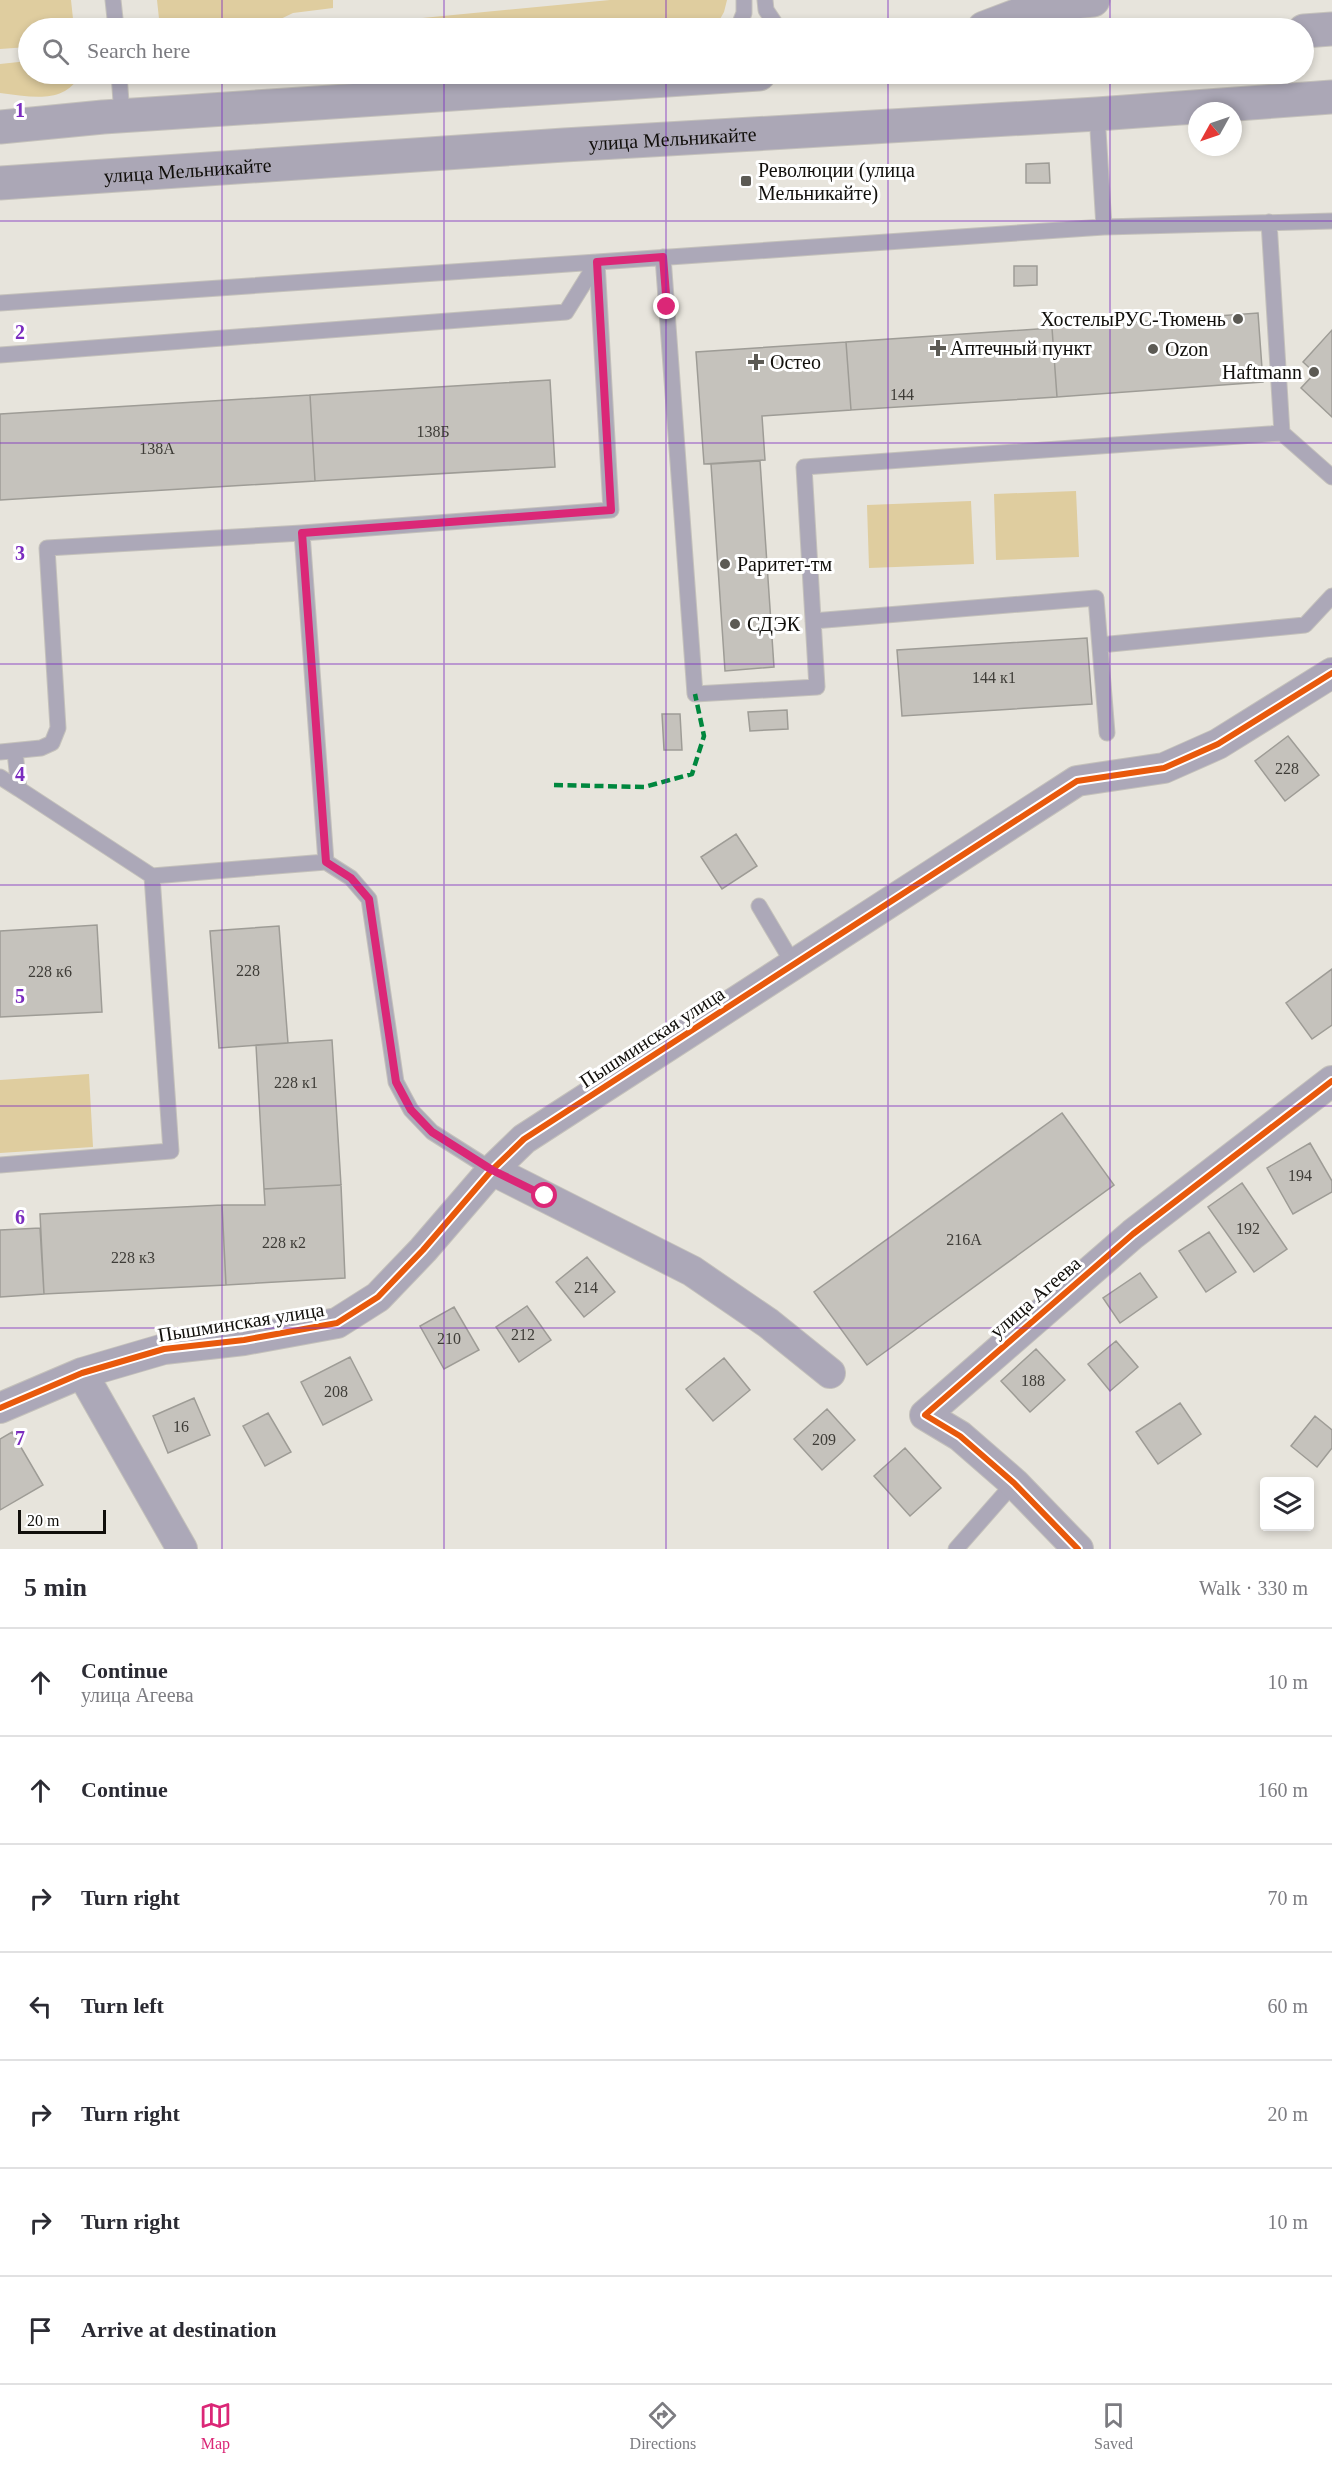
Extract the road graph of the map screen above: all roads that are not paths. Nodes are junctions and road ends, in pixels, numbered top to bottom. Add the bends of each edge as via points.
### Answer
1 (113, 0) edge
2 (744, 0) edge
3 (765, 0) edge
4 (1093, 0) edge
5 (115, 18) edge
6 (742, 18) edge
7 (771, 18) edge
8 (1011, 18) edge
9 (1332, 29) edge
10 (1314, 31) edge
11 (117, 84) edge
12 (566, 84) edge
13 (1332, 97) edge
14 (0, 112) edge
15 (1098, 114) junction
16 (112, 117) junction
17 (0, 127) edge
18 (5, 184) edge
19 (1332, 221) edge
20 (1269, 222) junction
21 (1104, 226) junction
22 (663, 257) junction
23 (597, 262) junction
24 (0, 303) edge
25 (0, 355) edge
26 (1282, 433) junction
27 (1332, 477) edge
28 (302, 533) junction
29 (1332, 596) edge
30 (813, 621) junction
31 (1100, 645) junction
32 (1332, 673) edge
33 (1107, 733) dead end
34 (7, 752) edge
35 (0, 777) edge
36 (19, 789) junction
37 (326, 862) junction
38 (152, 876) junction
39 (759, 906) dead end
40 (794, 965) junction
41 (1332, 1081) edge
42 (0, 1165) edge
43 (492, 1170) junction
44 (830, 1372) dead end
45 (82, 1373) junction
46 (0, 1408) edge
47 (1014, 1483) junction
48 (182, 1549) edge
49 (956, 1549) edge
50 (1078, 1549) edge

1 - 5 lane
2 - 6 lane
3 - 7 lane
4 - 8 main road via 1045,5
9 - 10 main road
11 - 16 lane
12 - 16 main road
13 - 15 main road, улица Мельникайте
14 - 16 main road
15 - 18 main road, улица Мельникайте via 564,145
15 - 21 lane
16 - 17 main road
19 - 20 lane
20 - 21 lane
20 - 26 lane
21 - 22 lane
22 - 23 lane
22 - 30 lane via 695,694 817,687
23 - 24 lane
23 - 25 lane via 566,312
23 - 28 lane via 611,510
26 - 27 lane
26 - 30 lane via 804,467
28 - 34 lane via 47,548 58,728 52,743
28 - 37 lane
29 - 31 lane via 1305,625
30 - 31 lane via 1096,598
31 - 33 lane
32 - 40 street, Пышминская улица via 1218,744 1164,768 1077,782
34 - 36 lane
35 - 36 lane
36 - 38 lane
37 - 38 lane
37 - 43 lane via 351,878 369,899 396,1082 411,1110 432,1132
38 - 42 lane via 171,1151
39 - 40 lane
40 - 43 street, Пышминская улица via 524,1139
41 - 47 street, улица Агеева via 1133,1234 925,1415 960,1436
43 - 44 street via 692,1271
43 - 45 street, Пышминская улица via 378,1297 337,1323 164,1349
45 - 46 street, Пышминская улица
45 - 48 street
47 - 49 lane
47 - 50 street, улица Агеева

